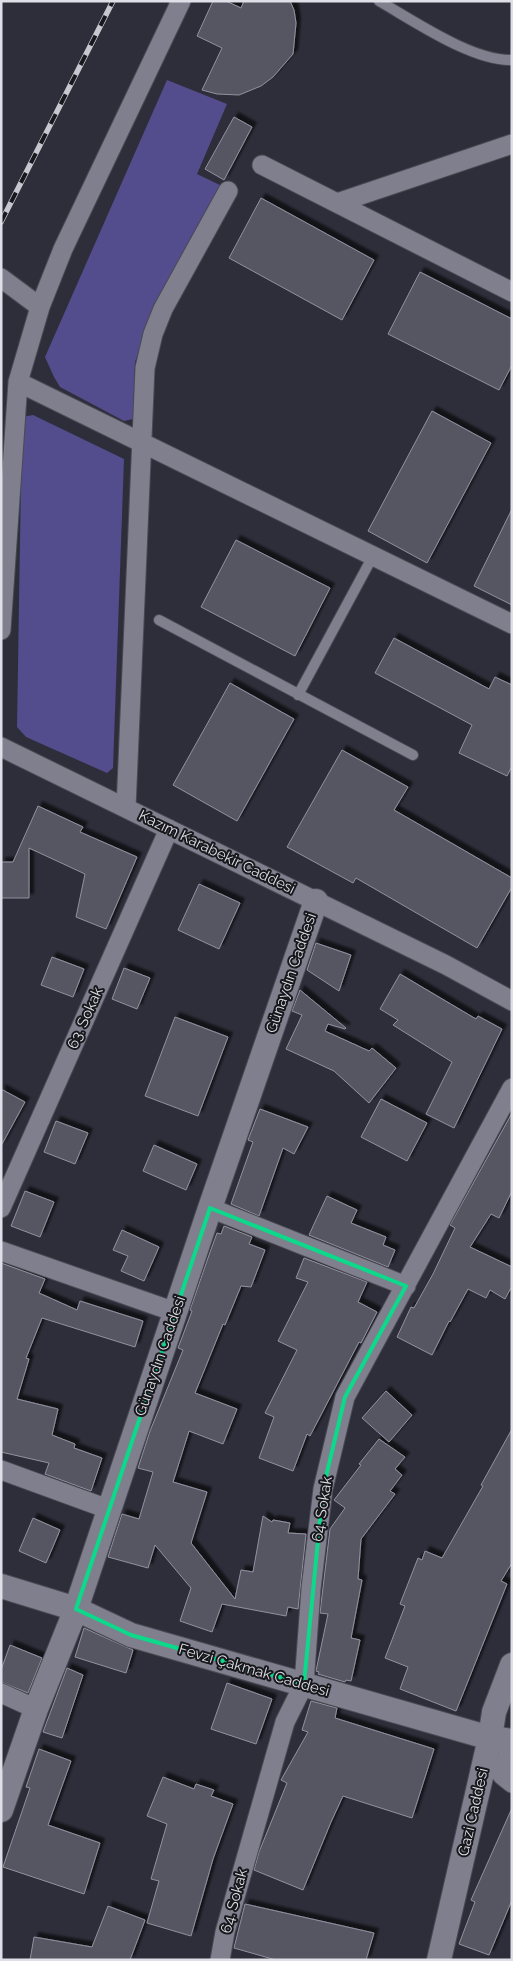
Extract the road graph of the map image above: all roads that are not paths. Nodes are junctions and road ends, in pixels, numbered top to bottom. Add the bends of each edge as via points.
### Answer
1 (181, 1) edge
2 (379, 1) edge
3 (512, 60) edge
4 (512, 144) edge
5 (262, 165) dead end
6 (228, 191) dead end
7 (337, 203) junction
8 (1, 278) edge
9 (512, 292) edge
10 (40, 307) junction
11 (18, 382) junction
12 (141, 443) junction
13 (373, 556) junction
14 (159, 620) dead end
15 (512, 624) edge
16 (1, 630) edge
17 (298, 695) junction
18 (1, 747) edge
19 (413, 755) dead end
20 (126, 808) junction
21 (169, 829) junction
22 (316, 901) junction
23 (512, 1001) edge
24 (512, 1088) edge
25 (1, 1208) edge
26 (210, 1208) junction
27 (1, 1251) edge
28 (406, 1286) junction
29 (175, 1312) junction
30 (1, 1470) edge
31 (108, 1509) junction
32 (1, 1586) edge
33 (76, 1609) junction
34 (512, 1665) edge
35 (304, 1684) junction
36 (1, 1693) edge
37 (36, 1709) junction
38 (504, 1741) edge
39 (512, 1783) edge
40 (1, 1810) edge
41 (220, 1960) edge
42 (439, 1960) edge

1 - 10 street via 63,249
2 - 3 lane via 476,53 498,60
4 - 7 street
5 - 7 street
6 - 12 street via 163,309 153,334 145,368
7 - 9 street
8 - 10 street
10 - 11 street
11 - 12 street
11 - 16 street
12 - 13 street
12 - 20 street
13 - 15 street
13 - 17 lane
14 - 17 lane
17 - 19 lane
18 - 20 street, Kazım Karabekir Caddesi
20 - 21 street, Kazım Karabekir Caddesi
21 - 22 street, Kazım Karabekir Caddesi
21 - 25 street, 63. Sokak
22 - 23 street, Kazım Karabekir Caddesi
22 - 26 street, Günaydın Caddesi
24 - 28 street, 64. Sokak
26 - 28 street
26 - 29 street, Günaydın Caddesi
27 - 29 street
28 - 35 street, 64. Sokak via 345,1397 323,1489
29 - 31 street, Günaydın Caddesi
30 - 31 street
31 - 33 street, Günaydın Caddesi
32 - 33 street, Fevzi Çakmak Caddesi
33 - 35 street, Fevzi Çakmak Caddesi via 131,1635
33 - 37 street, Günaydın Caddesi
34 - 38 street, Gazi Caddesi via 494,1712
35 - 38 street, Fevzi Çakmak Caddesi
35 - 41 street, 64. Sokak via 285,1722 225,1932
36 - 37 street
37 - 40 street, Günaydın Caddesi
38 - 39 street via 502,1775
38 - 42 street, Gazi Caddesi

